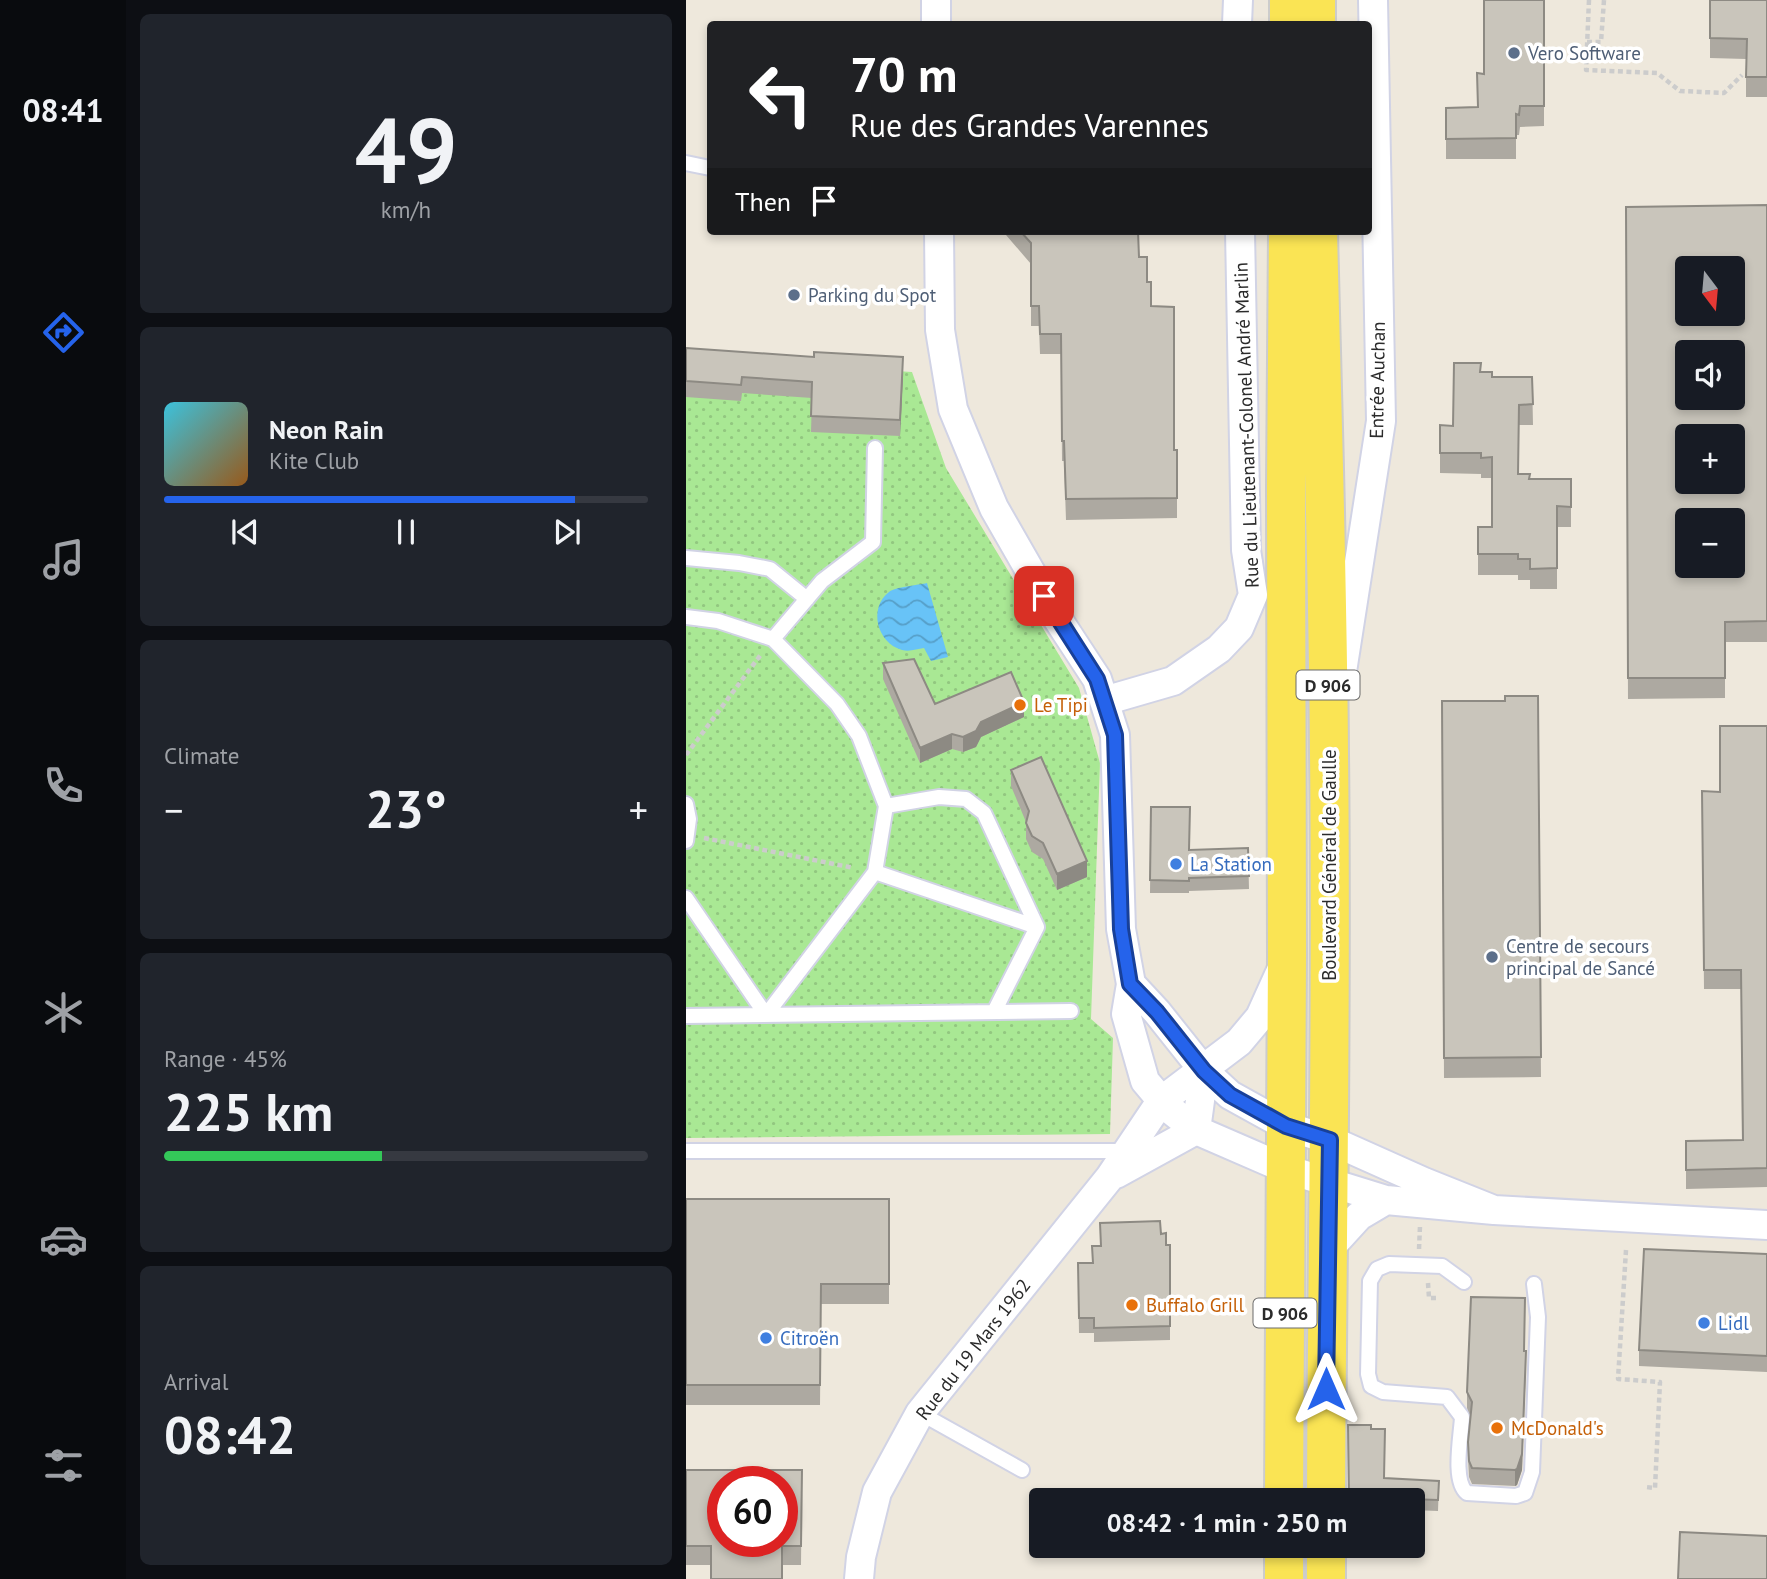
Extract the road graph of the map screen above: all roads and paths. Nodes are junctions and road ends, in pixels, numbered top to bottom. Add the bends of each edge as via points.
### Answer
1 (1238, 0) edge
2 (1373, 0) edge
3 (1589, 0) edge
4 (1604, 0) edge
5 (1237, 21) edge
6 (1587, 42) junction
7 (1742, 75) dead end
8 (686, 163) edge
9 (707, 168) edge
10 (939, 235) edge
11 (1240, 235) edge
12 (1288, 235) edge
13 (1318, 235) edge
14 (875, 448) dead end
15 (686, 558) edge
16 (807, 599) junction
17 (686, 617) edge
18 (773, 639) junction
19 (1104, 701) junction
20 (686, 755) edge
21 (1329, 757) junction
22 (686, 804) edge
23 (886, 806) junction
24 (687, 838) edge
25 (875, 872) junction
26 (686, 898) edge
27 (1037, 927) junction
28 (1287, 956) junction
29 (1130, 984) junction
30 (1071, 1011) dead end
31 (994, 1012) junction
32 (766, 1015) junction
33 (686, 1016) edge
34 (1204, 1071) junction
35 (1161, 1101) junction
36 (1286, 1126) junction
37 (1196, 1130) junction
38 (1330, 1140) junction
39 (686, 1151) edge
40 (1128, 1151) junction
41 (1286, 1170) junction
42 (1110, 1177) junction
43 (1329, 1182) junction
44 (1386, 1200) junction
45 (1494, 1210) junction
46 (1767, 1225) edge
47 (1409, 1226) dead end
48 (1626, 1250) dead end
49 (1327, 1251) junction
50 (1418, 1259) dead end
51 (1464, 1282) dead end
52 (1534, 1284) dead end
53 (920, 1413) junction
54 (1022, 1470) dead end
55 (1646, 1487) dead end
56 (1284, 1488) edge
57 (1326, 1488) edge
58 (1284, 1558) edge
59 (1326, 1558) edge
60 (859, 1579) edge
61 (1284, 1579) edge
62 (1326, 1579) edge

1 - 5 street
2 - 21 street, Entrée Auchan via 1381,421
3 - 6 path
4 - 6 path via 1601,42
6 - 7 path via 1586,70 1657,73 1680,91 1724,93
8 - 9 lane
10 - 19 street via 940,330 953,409 994,508 1097,679
11 - 19 street, Rue du Lieutenant-Colonel André Marlin via 1246,550 1253,595 1239,628 1219,649 1172,681
12 - 28 main road, D 906
13 - 21 main road, Boulevard Général de Gaulle / D 906
14 - 16 lane via 873,542 821,581
15 - 16 lane via 770,569
16 - 18 lane
17 - 18 lane via 718,621
18 - 20 path
18 - 23 lane via 837,704 859,736
19 - 29 street via 1115,735 1121,929
21 - 38 main road, Boulevard Général de Gaulle / D 906
22 - 24 lane via 690,819
23 - 25 lane
23 - 27 lane via 939,797 966,799 984,813
24 - 25 path
25 - 27 lane
25 - 32 lane
26 - 32 lane
27 - 31 lane
28 - 34 street, Rue du 19 Mars 1962 via 1260,1017 1240,1042
28 - 36 main road, D 906
29 - 34 street
29 - 35 street via 1126,1014 1145,1081
30 - 31 lane
31 - 32 lane
32 - 33 lane
34 - 35 street, Rue du 19 Mars 1962
34 - 36 street via 1230,1095
34 - 37 street
35 - 37 street
35 - 40 street, Rue du 19 Mars 1962
36 - 38 street
36 - 41 main road, D 906
37 - 41 street
37 - 42 street, Rue du 19 Mars 1962
38 - 43 main road, Boulevard Général de Gaulle / D 906
38 - 45 street
39 - 40 lane
40 - 42 street, Rue du 19 Mars 1962
41 - 43 street
41 - 56 main road, D 906
42 - 53 street, Rue du 19 Mars 1962
43 - 44 street
43 - 49 main road, Boulevard Général de Gaulle / D 906
44 - 45 street
44 - 49 street via 1359,1216
45 - 46 street
47 - 50 path via 1420,1226
48 - 55 path via 1618,1380 1660,1382 1656,1488
49 - 57 main road, Boulevard Général de Gaulle / D 906
51 - 52 lane via 1442,1266 1389,1264 1377,1269 1370,1281 1368,1374 1371,1386 1383,1392 1447,1397 1462,1417 1458,1481 1463,1491 1516,1496 1525,1493 1532,1472 1538,1317
53 - 54 lane
53 - 60 street, Rue du 19 Mars 1962 via 877,1492
58 - 61 main road
59 - 62 main road

